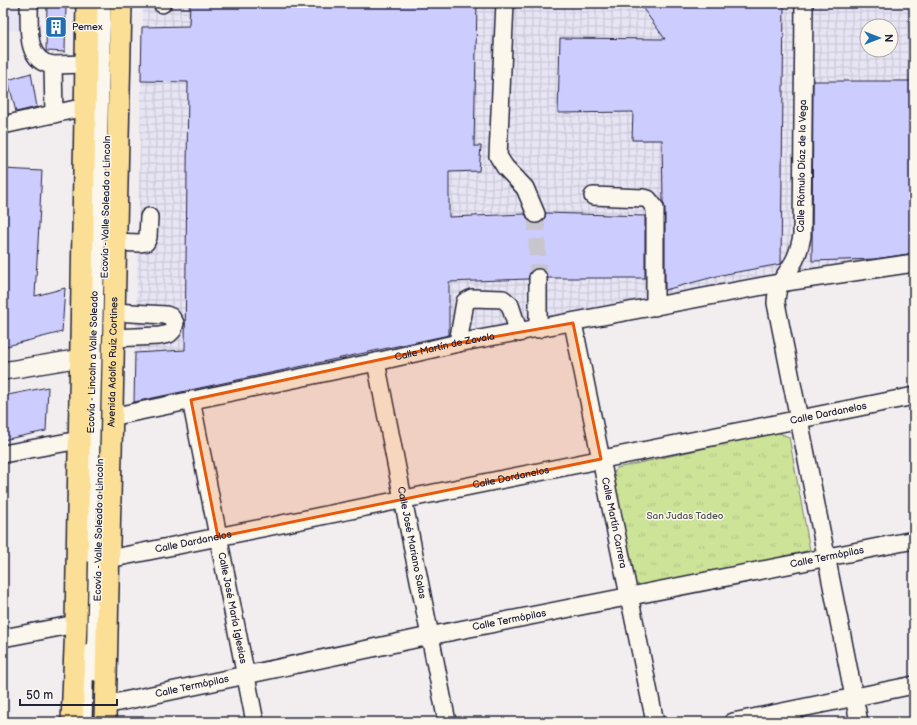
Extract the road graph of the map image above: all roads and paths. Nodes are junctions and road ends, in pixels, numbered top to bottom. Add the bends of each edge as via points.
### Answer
1 (29, 3) edge
2 (87, 3) edge
3 (102, 3) edge
4 (111, 3) edge
5 (120, 3) edge
6 (505, 3) edge
7 (804, 3) edge
8 (86, 64) junction
9 (53, 65) junction
10 (85, 106) junction
11 (54, 114) junction
12 (3, 125) edge
13 (593, 196) dead end
14 (536, 214) tunnel mouth
15 (149, 217) dead end
16 (115, 242) junction
17 (914, 263) edge
18 (538, 278) tunnel mouth
19 (779, 282) junction
20 (655, 307) junction
21 (114, 312) junction
22 (573, 323) junction
23 (538, 330) junction
24 (519, 333) junction
25 (113, 338) junction
26 (458, 343) junction
27 (81, 358) junction
28 (376, 362) junction
29 (3, 371) edge
30 (914, 396) edge
31 (191, 400) junction
32 (111, 417) junction
33 (798, 419) junction
34 (79, 440) junction
35 (3, 454) edge
36 (601, 459) junction
37 (403, 499) junction
38 (218, 537) junction
39 (914, 540) edge
40 (826, 558) junction
41 (109, 560) junction
42 (629, 597) junction
43 (76, 624) junction
44 (429, 636) junction
45 (3, 638) edge
46 (246, 676) junction
47 (914, 685) edge
48 (854, 697) junction
49 (102, 716) edge
50 (72, 722) edge
51 (83, 722) edge
52 (255, 722) edge
53 (447, 722) edge
54 (655, 722) edge
55 (733, 722) edge
56 (859, 722) edge

1 - 9 street via 33,50 39,60
2 - 8 main road
3 - 51 street, Ecovía - Lincoln a Valle Soleado
4 - 49 street, Ecovía - Valle Soleado a Lincoln
5 - 16 main road, Avenida Adolfo Ruíz Cortines
6 - 14 street via 498,156 505,168 525,188
7 - 19 street, Calle Rómulo Díaz de la Vega via 802,236 799,251
8 - 9 street
8 - 10 main road
9 - 11 street
10 - 11 street
10 - 27 main road
11 - 12 street
13 - 20 street via 643,198 655,208
15 - 16 street via 146,242
16 - 21 main road, Avenida Adolfo Ruíz Cortines
17 - 19 street, Calle Martín de Zavala
18 - 23 street
19 - 20 street, Calle Martín de Zavala
19 - 33 street, Calle Rómulo Díaz de la Vega via 776,294 777,314
20 - 22 street, Calle Martín de Zavala
21 - 25 main road, Avenida Adolfo Ruíz Cortines
21 - 25 street via 166,315 174,319 175,323 173,330 165,336
22 - 23 street, Calle Martín de Zavala
22 - 36 street, Calle Martín Carrera
23 - 24 street, Calle Martín de Zavala
24 - 26 street, Calle Martín de Zavala
24 - 26 street via 510,305 503,299 472,298 465,302
25 - 32 main road, Avenida Adolfo Ruíz Cortines
26 - 28 street, Calle Martín de Zavala
27 - 29 street
27 - 34 main road
28 - 31 street, Calle Martín de Zavala
28 - 37 street, Calle José Mariano Salas
30 - 33 street, Calle Dardanelos
31 - 32 street, Calle Martín de Zavala
31 - 38 street, Calle José María Iglesias
32 - 41 main road, Avenida Adolfo Ruíz Cortines
33 - 36 street, Calle Dardanelos
33 - 40 street, Calle Rómulo Díaz de la Vega
34 - 35 street
34 - 43 main road
36 - 37 street, Calle Dardanelos
36 - 42 street, Calle Martín Carrera
37 - 38 street, Calle Dardanelos
37 - 44 street, Calle José Mariano Salas
38 - 41 street, Calle Dardanelos
38 - 46 street, Calle José María Iglesias
39 - 40 street, Calle Termópilas
40 - 42 street, Calle Termópilas
40 - 48 street, Calle Rómulo Díaz de la Vega
41 - 49 main road, Avenida Adolfo Ruíz Cortines
42 - 44 street, Calle Termópilas
42 - 54 street, Calle Martín Carrera
43 - 45 street
43 - 50 main road
44 - 46 street, Calle Termópilas
44 - 53 street, Calle José Mariano Salas
46 - 49 street, Calle Termópilas
46 - 52 street, Calle José María Iglesias
47 - 48 street
48 - 55 street
48 - 56 street, Calle Rómulo Díaz de la Vega

